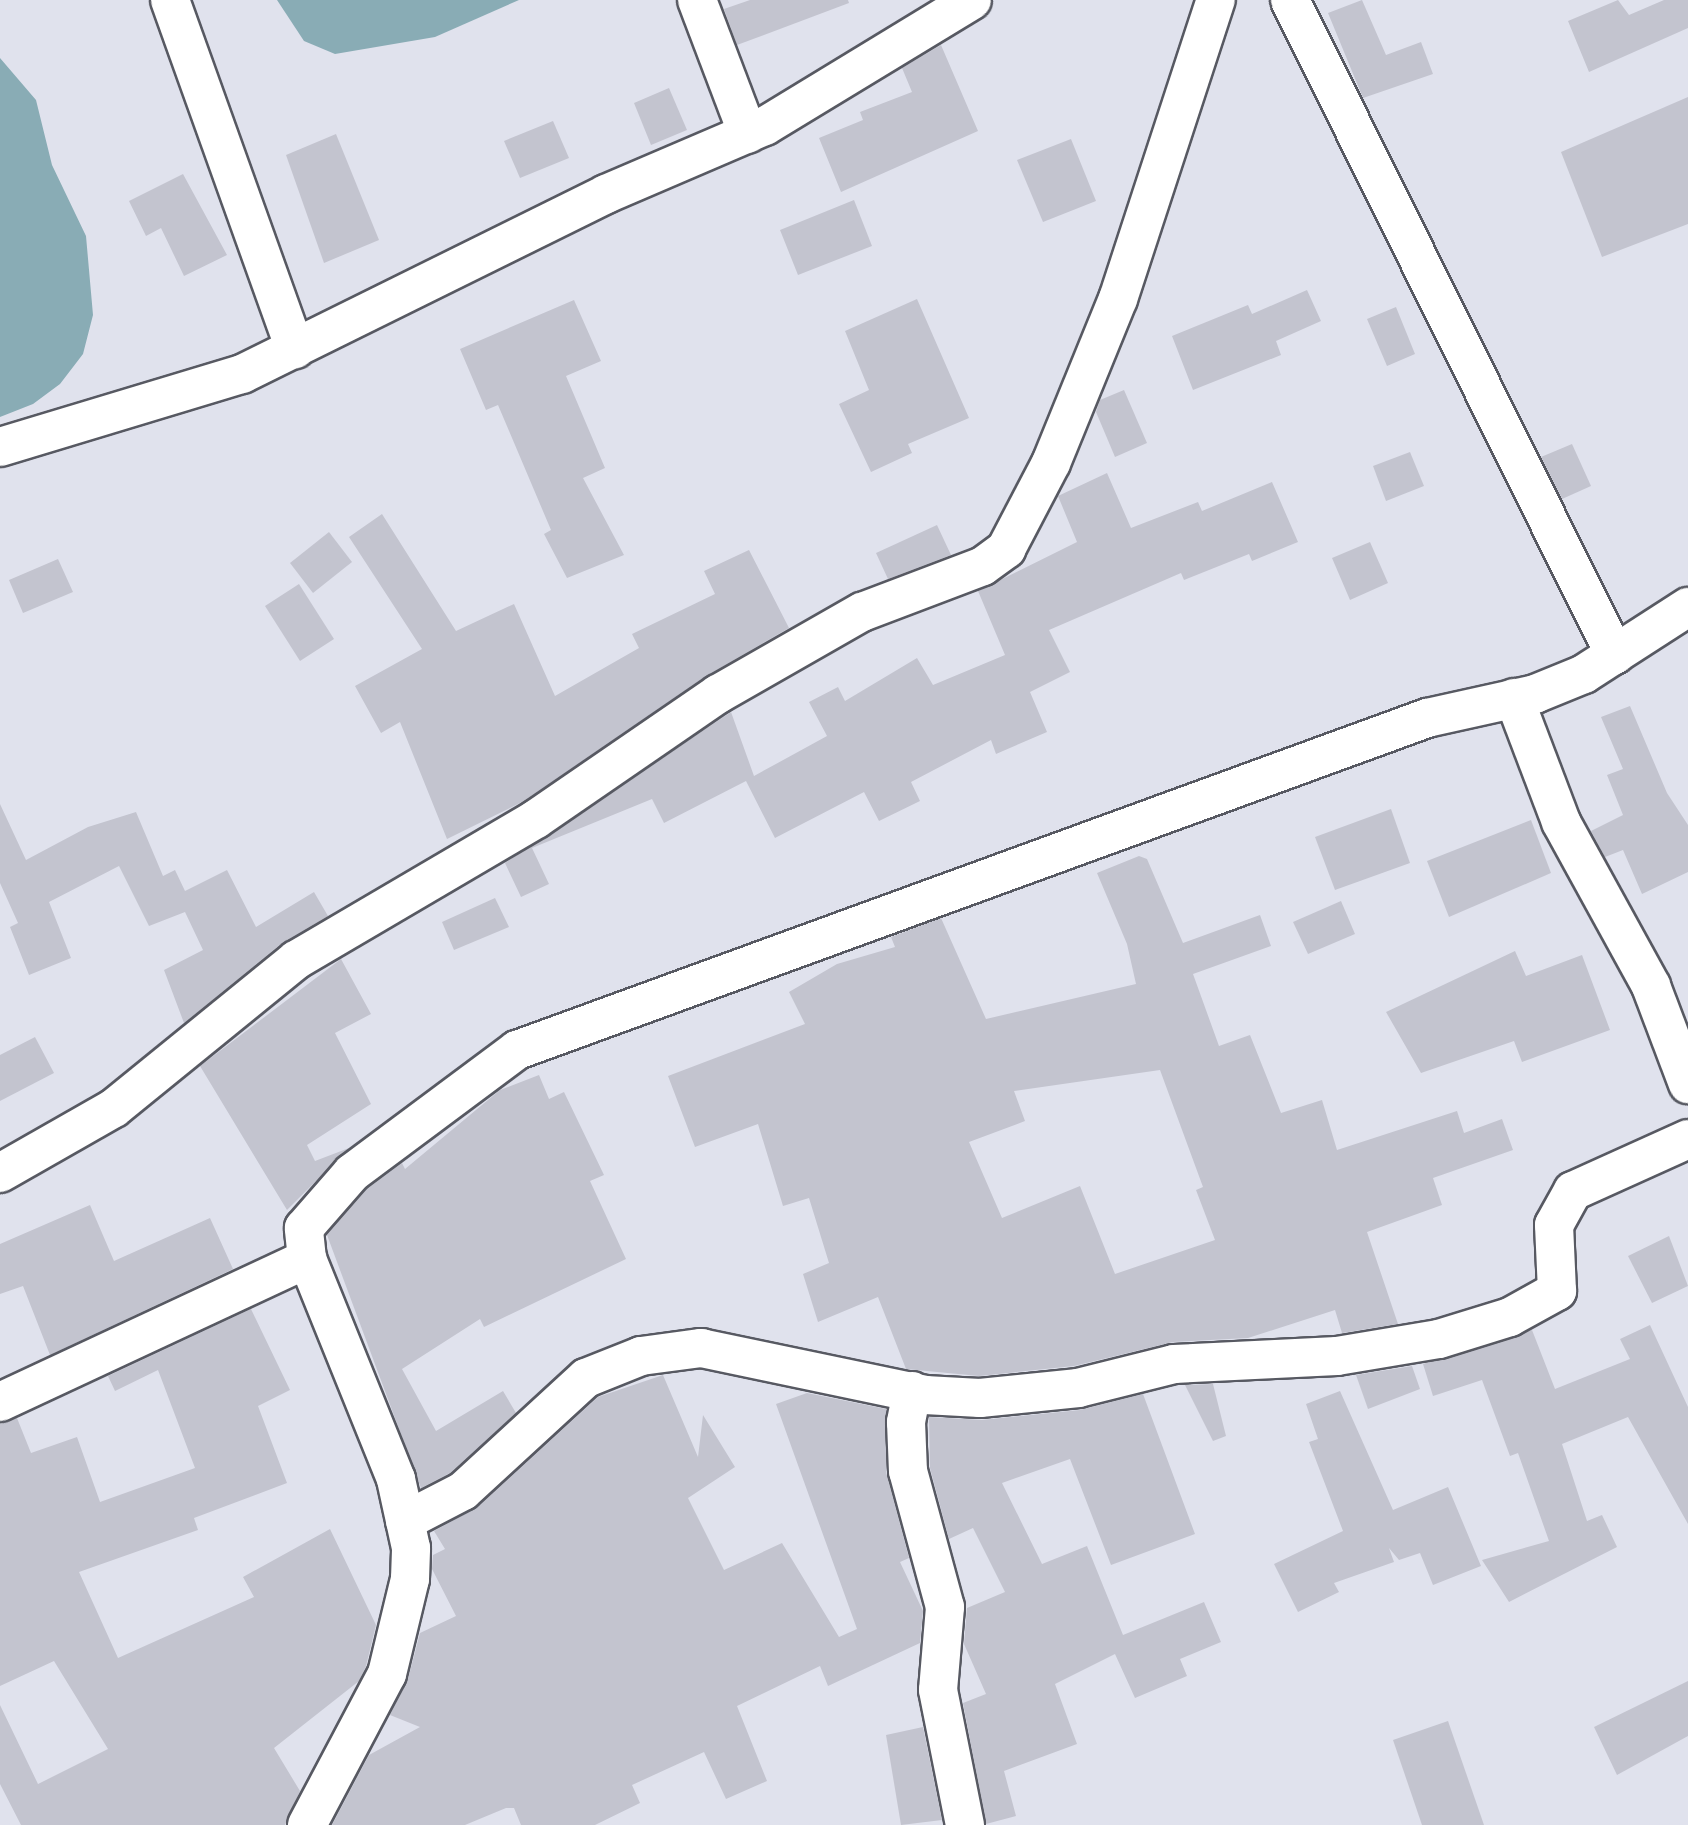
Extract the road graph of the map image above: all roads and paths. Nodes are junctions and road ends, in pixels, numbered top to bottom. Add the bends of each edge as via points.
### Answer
1 (170, 0) edge
2 (697, 0) edge
3 (972, 0) edge
4 (1216, 0) edge
5 (1290, 0) edge
6 (748, 134) junction
7 (295, 349) junction
8 (0, 447) edge
9 (1688, 607) edge
10 (1615, 655) junction
11 (1514, 698) junction
12 (1688, 1084) edge
13 (1688, 1139) edge
14 (0, 1173) edge
15 (307, 1259) junction
16 (912, 1391) junction
17 (0, 1402) edge
18 (405, 1521) junction
19 (307, 1825) edge
20 (965, 1825) edge

1 - 7 street
2 - 6 street
3 - 6 street via 855,76
4 - 14 street via 1118,299 1051,463 1006,549 983,566 862,612 751,673 536,819 296,960 114,1108
5 - 10 street
6 - 7 street via 606,194
7 - 8 street via 146,408
9 - 10 street
10 - 11 street via 1584,674
11 - 12 street via 1561,822 1651,986
11 - 15 street via 1426,718 517,1050 323,1200 304,1228
13 - 16 street via 1573,1191 1554,1225 1557,1291 1510,1317 1439,1339 1337,1356 1174,1364 1077,1388 980,1398
15 - 17 street
15 - 18 street via 379,1427
16 - 18 street via 701,1348 641,1356 586,1378 463,1491
16 - 20 street via 906,1422 908,1471 945,1607 938,1690
18 - 19 street via 410,1579 387,1674

